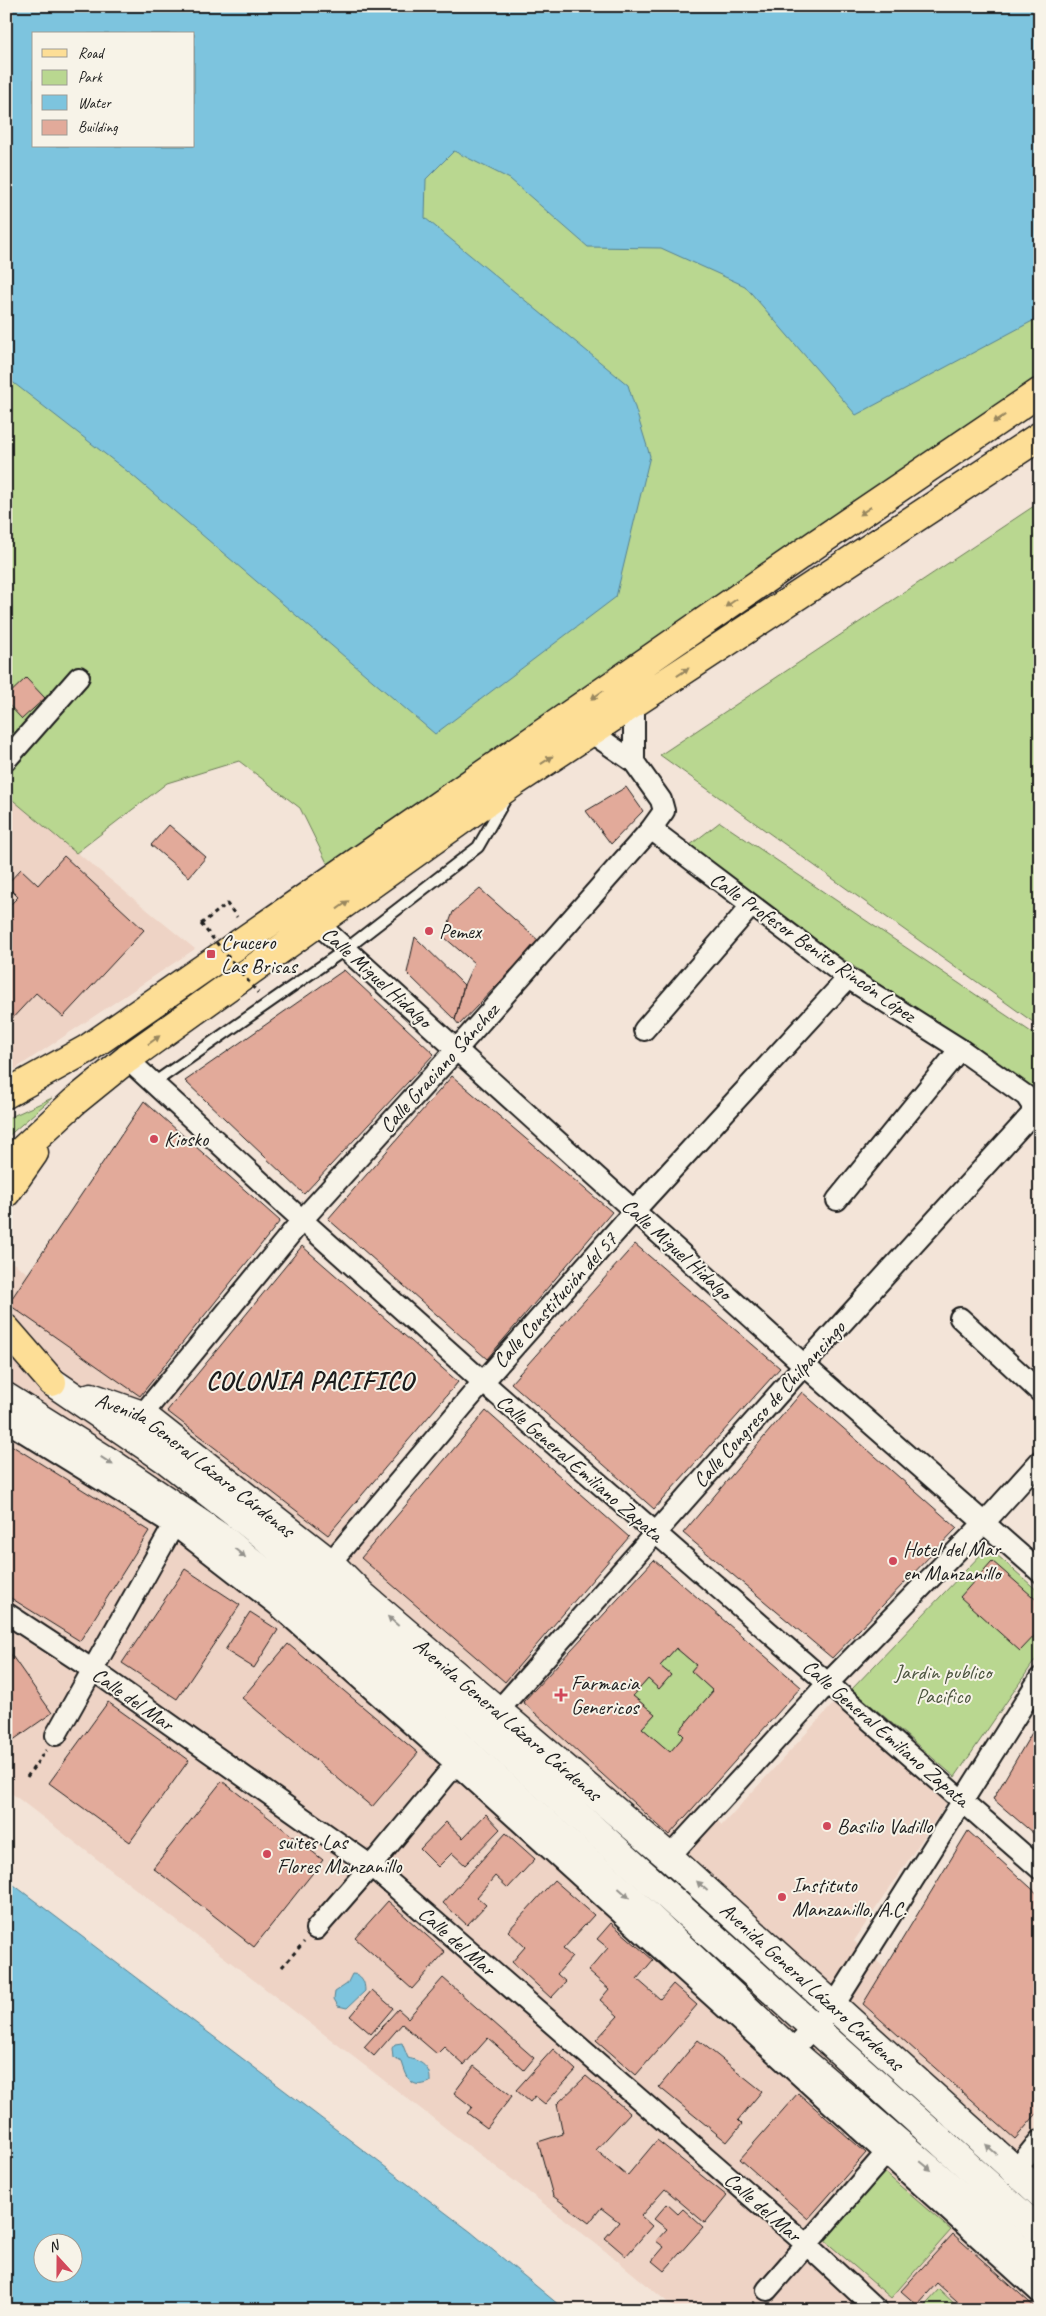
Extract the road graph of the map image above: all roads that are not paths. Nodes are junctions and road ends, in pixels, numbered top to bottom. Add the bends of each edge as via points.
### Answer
1 (1040, 392) edge
2 (1040, 436) edge
3 (79, 677) dead end
4 (634, 705) junction
5 (589, 731) junction
6 (6, 760) edge
7 (634, 762) junction
8 (516, 781) junction
9 (651, 829) junction
10 (751, 906) junction
11 (317, 923) junction
12 (346, 949) junction
13 (848, 978) junction
14 (644, 1030) dead end
15 (960, 1049) junction
16 (456, 1050) junction
17 (127, 1059) junction
18 (155, 1082) junction
19 (6, 1094) edge
20 (1026, 1096) joint
21 (74, 1102) junction
22 (6, 1164) edge
23 (6, 1193) edge
24 (837, 1200) dead end
25 (634, 1210) junction
26 (302, 1220) junction
27 (960, 1318) dead end
28 (6, 1329) edge
29 (6, 1343) edge
30 (804, 1364) junction
31 (52, 1382) junction
32 (483, 1382) junction
33 (6, 1387) edge
34 (1040, 1392) edge
35 (6, 1397) edge
36 (142, 1415) junction
37 (6, 1420) edge
38 (168, 1461) junction
39 (1040, 1461) edge
40 (178, 1518) junction
41 (984, 1523) junction
42 (654, 1533) junction
43 (330, 1563) junction
44 (1040, 1572) edge
45 (6, 1613) edge
46 (93, 1670) junction
47 (1040, 1678) edge
48 (828, 1683) junction
49 (498, 1711) junction
50 (56, 1734) road end
51 (461, 1757) junction
52 (963, 1800) junction
53 (670, 1857) junction
54 (371, 1866) junction
55 (1040, 1869) edge
56 (316, 1929) road end
57 (833, 2006) junction
58 (814, 2029) junction
59 (792, 2051) junction
60 (1040, 2140) edge
61 (891, 2147) junction
62 (1015, 2171) junction
63 (1040, 2193) edge
64 (1040, 2231) edge
65 (807, 2245) junction
66 (1040, 2268) edge
67 (768, 2290) dead end
68 (1040, 2293) edge
69 (877, 2310) edge

1 -> 19 main road via 87,1049
4 -> 2 main road
3 - 6 street
4 - 5 main road
4 - 7 street
5 - 7 street
8 -> 5 main road
7 - 9 street, Calle Graciano Sánchez via 661,800 664,811
11 -> 8 main road
8 - 12 lane via 478,847
9 - 10 street, Calle Profesor Benito Rincón López
9 - 16 street, Calle Graciano Sánchez
10 - 13 street, Calle Profesor Benito Rincón López
10 - 14 street
11 - 12 street, Calle Miguel Hidalgo
17 -> 11 main road
12 - 16 street, Calle Miguel Hidalgo
12 - 18 lane
13 - 15 street, Calle Profesor Benito Rincón López
13 - 25 street, Calle Constitución del 57
15 - 20 street, Calle Profesor Benito Rincón López
15 - 24 street
16 - 25 street, Calle Miguel Hidalgo
16 - 26 street, Calle Graciano Sánchez
17 - 18 street, Calle General Emiliano Zapata
17 - 21 main road
18 - 26 street, Calle General Emiliano Zapata
20 - 30 street, Calle Congreso de Chilpancingo via 1032,1105 1032,1114
21 - 22 main road
21 - 23 main road
25 - 30 street, Calle Miguel Hidalgo
25 - 32 street, Calle Constitución del 57
26 - 32 street, Calle General Emiliano Zapata
26 - 36 street, Calle Graciano Sánchez
27 - 34 street
28 - 31 main road
29 - 31 main road
30 - 41 street, Calle Miguel Hidalgo
30 - 42 street, Calle Congreso de Chilpancingo
31 - 36 street, Avenida General Lázaro Cárdenas
31 - 38 street, Avenida General Lázaro Cárdenas
32 - 42 street, Calle General Emiliano Zapata
32 - 43 street, Calle Constitución del 57
33 - 38 street, Avenida General Lázaro Cárdenas via 128,1450
35 -> 40 street, Avenida General Lázaro Cárdenas
36 - 43 street, Avenida General Lázaro Cárdenas
37 - 40 street
38 - 58 street, Avenida General Lázaro Cárdenas via 263,1535
39 - 41 street
40 - 46 street
40 - 51 street, Avenida General Lázaro Cárdenas via 223,1539 291,1594
41 - 44 street, Calle Miguel Hidalgo
41 - 48 street
42 - 48 street, Calle General Emiliano Zapata
42 - 49 street, Calle Congreso de Chilpancingo
49 -> 43 street, Avenida General Lázaro Cárdenas via 363,1596
45 - 46 street, Calle del Mar
46 - 50 street
46 - 54 street, Calle del Mar
47 - 52 street
48 - 52 street, Calle General Emiliano Zapata
48 - 53 street
49 - 53 street, Avenida General Lázaro Cárdenas
51 - 54 street
51 -> 59 street, Avenida General Lázaro Cárdenas via 632,1900
51 - 61 street
52 - 55 street, Calle General Emiliano Zapata
52 - 57 street
57 -> 53 street, Avenida General Lázaro Cárdenas
54 - 56 street
54 - 65 street, Calle del Mar
57 - 58 street
62 -> 57 street, Avenida General Lázaro Cárdenas
58 - 59 street
58 - 64 street, Avenida General Lázaro Cárdenas
59 - 61 street, Avenida General Lázaro Cárdenas
60 - 62 street
61 - 65 street
61 -> 66 street, Avenida General Lázaro Cárdenas via 972,2206
61 - 68 street
62 - 63 street, Avenida General Lázaro Cárdenas
65 - 67 street
65 - 69 street, Calle del Mar

